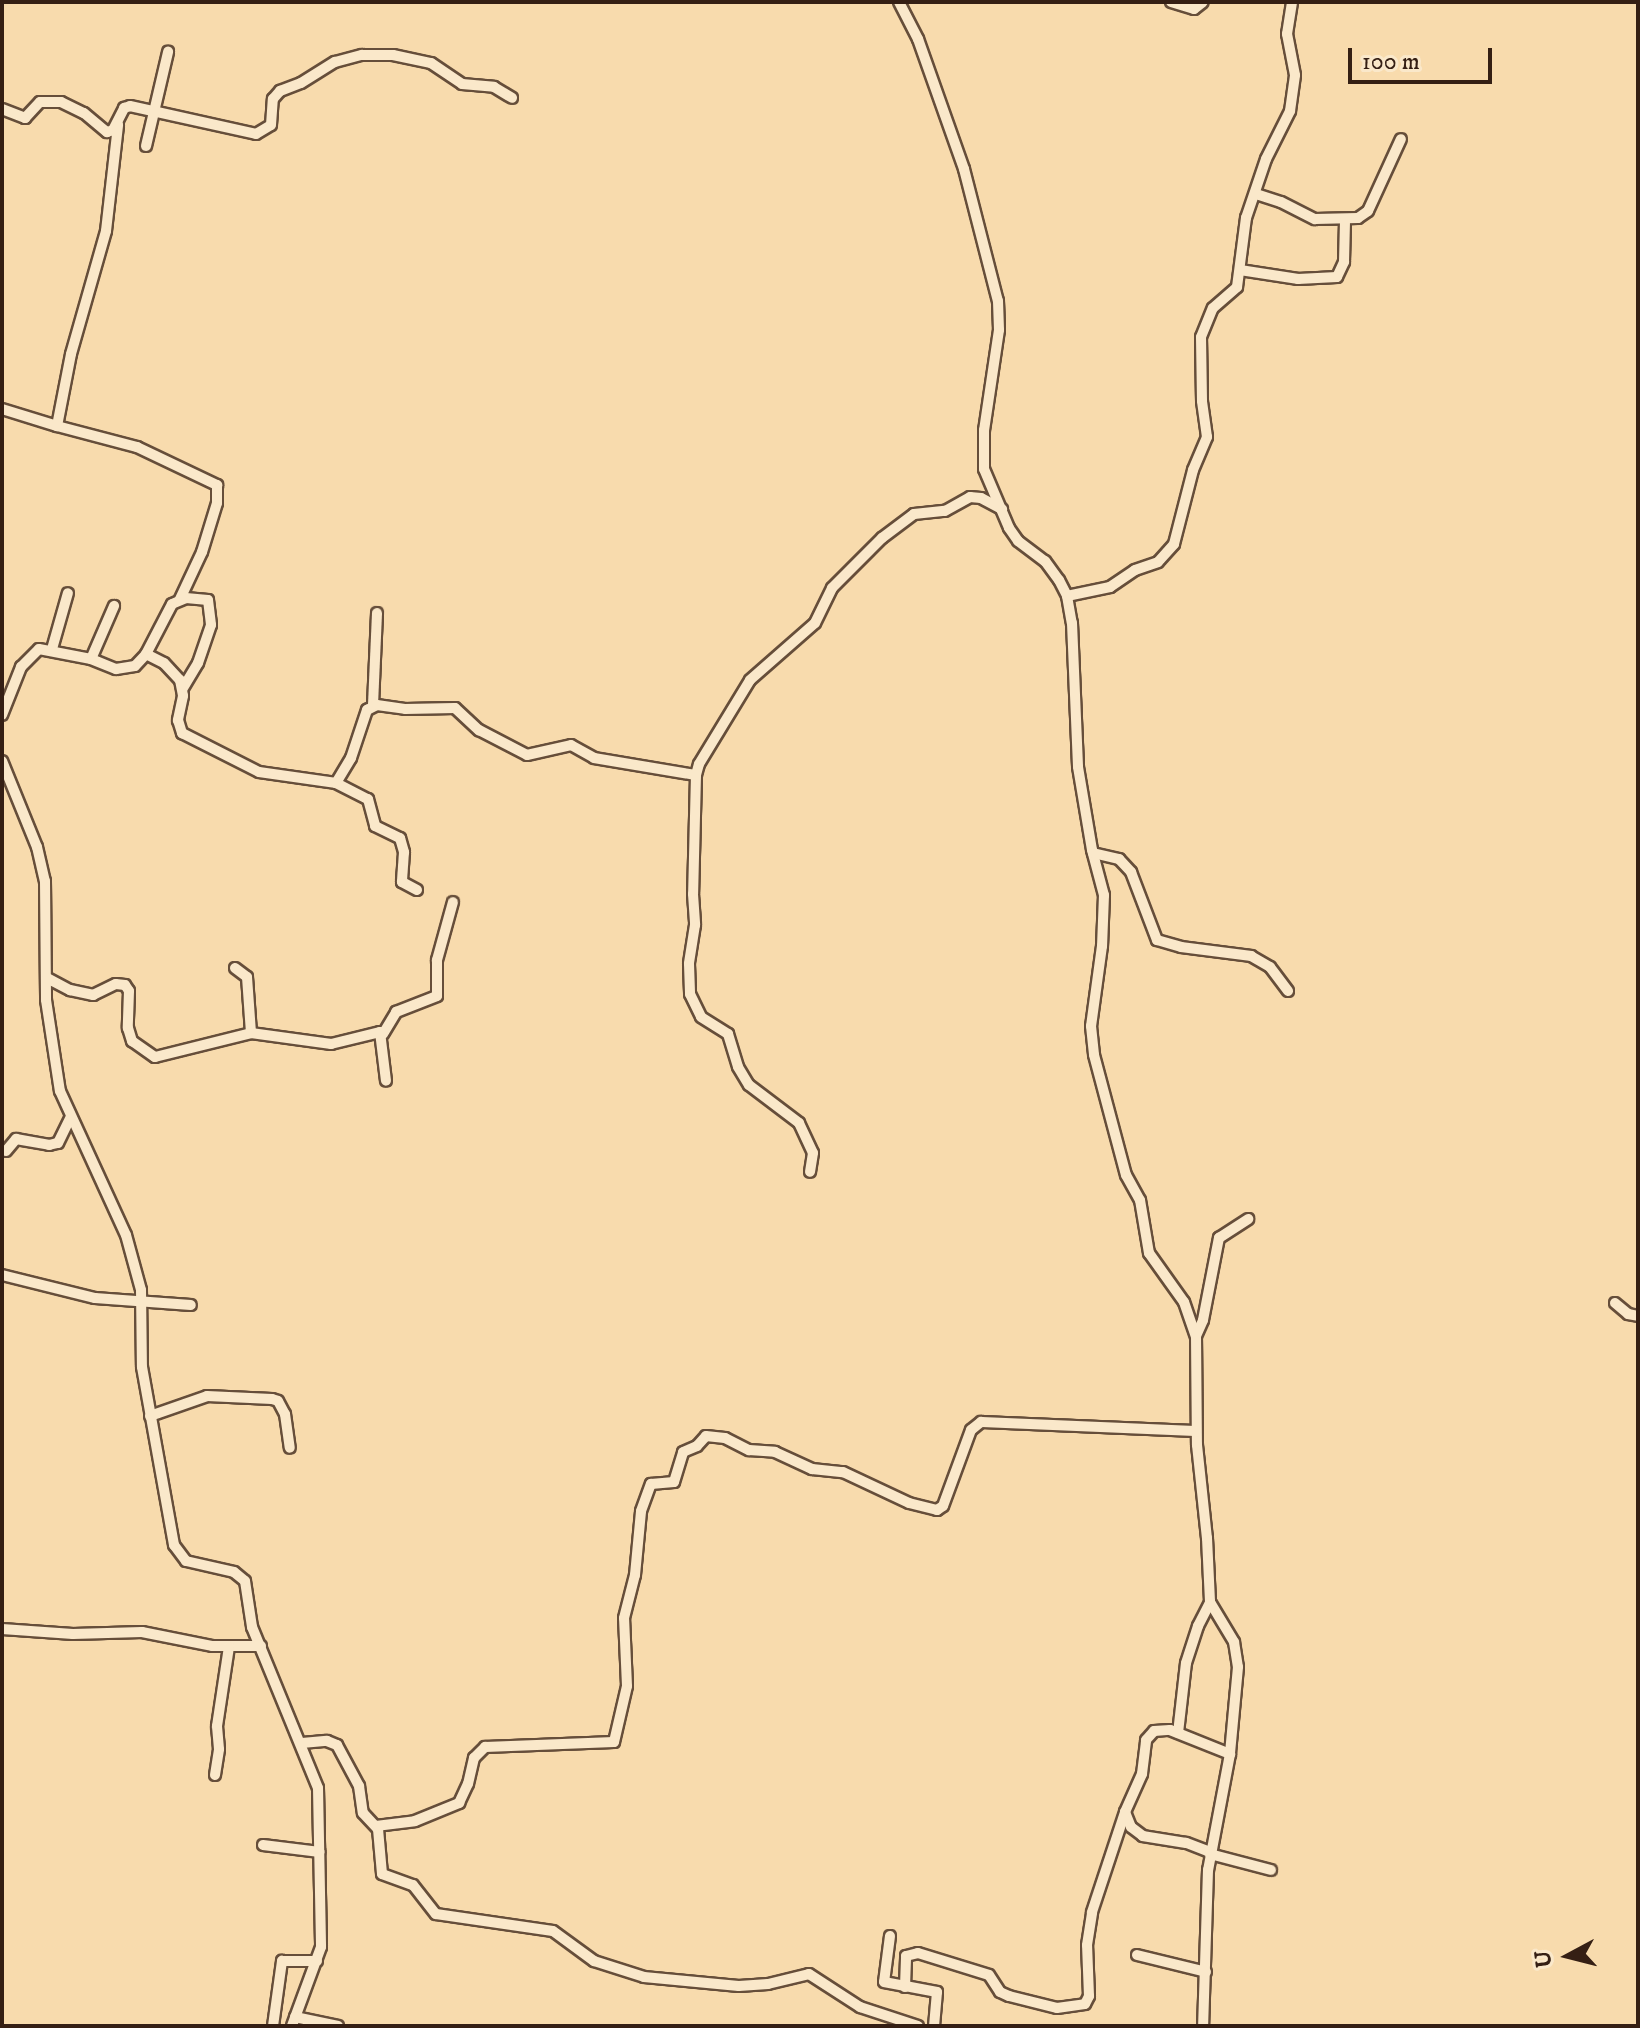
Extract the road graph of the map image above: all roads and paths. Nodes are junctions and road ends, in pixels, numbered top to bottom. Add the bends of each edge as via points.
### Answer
1 (899, 2) edge
2 (1171, 2) edge
3 (1203, 2) edge
4 (1292, 2) edge
5 (168, 52) dead end
6 (512, 98) dead end
7 (2, 109) edge
8 (155, 111) junction
9 (119, 121) junction
10 (1401, 139) dead end
11 (146, 146) dead end
12 (1256, 194) junction
13 (1345, 220) junction
14 (1240, 270) junction
15 (2, 409) edge
16 (57, 426) junction
17 (1002, 509) junction
18 (68, 593) dead end
19 (1067, 596) junction
20 (180, 599) junction
21 (114, 606) dead end
22 (377, 613) dead end
23 (52, 649) junction
24 (146, 654) junction
25 (91, 659) junction
26 (183, 688) junction
27 (373, 705) junction
28 (2, 715) edge
29 (2, 761) edge
30 (696, 775) junction
31 (336, 783) junction
32 (1093, 853) junction
33 (417, 890) dead end
34 (453, 902) dead end
35 (235, 968) dead end
36 (47, 978) junction
37 (1288, 991) dead end
38 (251, 1033) junction
39 (383, 1034) junction
40 (386, 1081) dead end
41 (70, 1118) junction
42 (6, 1151) dead end
43 (810, 1172) dead end
44 (1248, 1219) dead end
45 (2, 1275) edge
46 (1615, 1303) dead end
47 (143, 1304) junction
48 (191, 1305) dead end
49 (1638, 1316) edge
50 (1196, 1336) junction
51 (150, 1416) junction
52 (1196, 1431) junction
53 (290, 1448) dead end
54 (1210, 1602) junction
55 (2, 1629) edge
56 (261, 1646) junction
57 (229, 1647) junction
58 (1178, 1733) junction
59 (302, 1743) junction
60 (1230, 1754) junction
61 (215, 1775) dead end
62 (1125, 1812) junction
63 (376, 1826) junction
64 (263, 1845) dead end
65 (320, 1852) junction
66 (1210, 1853) junction
67 (1271, 1870) dead end
68 (890, 1936) dead end
69 (1137, 1955) dead end
70 (317, 1961) junction
71 (1206, 1972) junction
72 (905, 1987) junction
73 (294, 2021) edge
74 (273, 2026) edge
75 (338, 2026) edge
76 (918, 2026) edge
77 (934, 2026) edge
78 (1203, 2026) edge

1 - 17 street via 956,143 998,301 982,456
2 - 3 street via 1194,9
4 - 12 street via 1287,34 1295,75 1290,111 1266,159
5 - 8 street
6 - 8 street via 494,87 462,84 431,63 356,55 280,91 273,99 271,125 261,133
7 - 9 street via 29,117 47,100 79,109 103,132 113,130
8 - 9 street via 125,106
8 - 11 street
9 - 16 street via 106,231
10 - 13 street via 1368,211
12 - 13 street via 1315,219
12 - 14 street via 1242,235
13 - 14 street via 1344,262 1337,277 1298,279
14 - 19 street via 1233,293 1213,308 1201,337 1206,444 1193,470 1172,548 1158,562 1110,587
15 - 16 street
16 - 20 street via 137,447 217,485 202,552
17 - 19 street via 1014,535 1045,561
17 - 30 street via 970,497 945,511 914,514 882,538 832,588 815,623 750,680
18 - 23 street
19 - 32 street via 1078,767
20 - 24 street via 168,610
20 - 26 street via 202,598 211,608 198,663
21 - 25 street
22 - 27 street
23 - 25 street
23 - 28 street via 39,649 21,667
24 - 25 street via 135,666 122,669
24 - 26 street via 164,663
26 - 31 street via 178,720 185,736 259,772
27 - 30 street via 455,708 479,730 527,755 571,745 594,758
27 - 31 street
29 - 36 street via 42,865
30 - 43 street via 690,994 701,1017 728,1034 749,1085 799,1123 813,1153
31 - 33 street via 368,799 375,826 400,838 402,882
32 - 37 street via 1119,859 1131,872 1157,940 1251,956 1270,967
32 - 50 street via 1104,908 1091,1026 1094,1055 1126,1175 1140,1200 1149,1253 1184,1302
34 - 39 street via 437,960 437,996 396,1012
35 - 38 street via 247,977
36 - 38 street via 93,995 125,985 132,1041 155,1057
36 - 41 street via 49,1035
38 - 39 street via 331,1044 372,1032
39 - 40 street
41 - 42 street via 58,1143 16,1139
41 - 47 street via 126,1235
44 - 50 street via 1219,1238
45 - 47 street
46 - 49 street
47 - 48 street
47 - 51 street via 141,1352
50 - 52 street
51 - 53 street via 207,1396 272,1399 285,1414
51 - 56 street via 177,1552 186,1561 242,1576
52 - 54 street
52 - 63 street via 981,1422 971,1430 937,1510 909,1503 849,1474 812,1469 770,1451 706,1436 683,1452 674,1482 648,1489 641,1511 634,1584 625,1612 627,1686 614,1742 485,1747 474,1758 459,1803 415,1821
54 - 58 street via 1186,1663
54 - 60 street via 1237,1653
55 - 57 street via 142,1632
56 - 57 street
56 - 59 street
57 - 61 street
58 - 60 street
58 - 62 street via 1160,1729 1148,1736 1142,1774
59 - 63 street via 337,1745 359,1786 363,1813
59 - 65 street via 318,1788
60 - 66 street
62 - 66 street via 1131,1827 1143,1836
62 - 72 street via 1092,1912 1085,2004 1057,2008 1009,1996 989,1975 918,1953 906,1956
63 - 76 street via 382,1874 413,1885 439,1915 553,1931 594,1961 644,1977 739,1986 812,1974 860,2007
64 - 65 street
65 - 70 street via 322,1935
66 - 67 street
66 - 71 street
68 - 72 street via 884,1982
69 - 71 street
70 - 73 street
70 - 74 street via 282,1961
71 - 78 street
72 - 77 street via 938,1994
73 - 75 street

